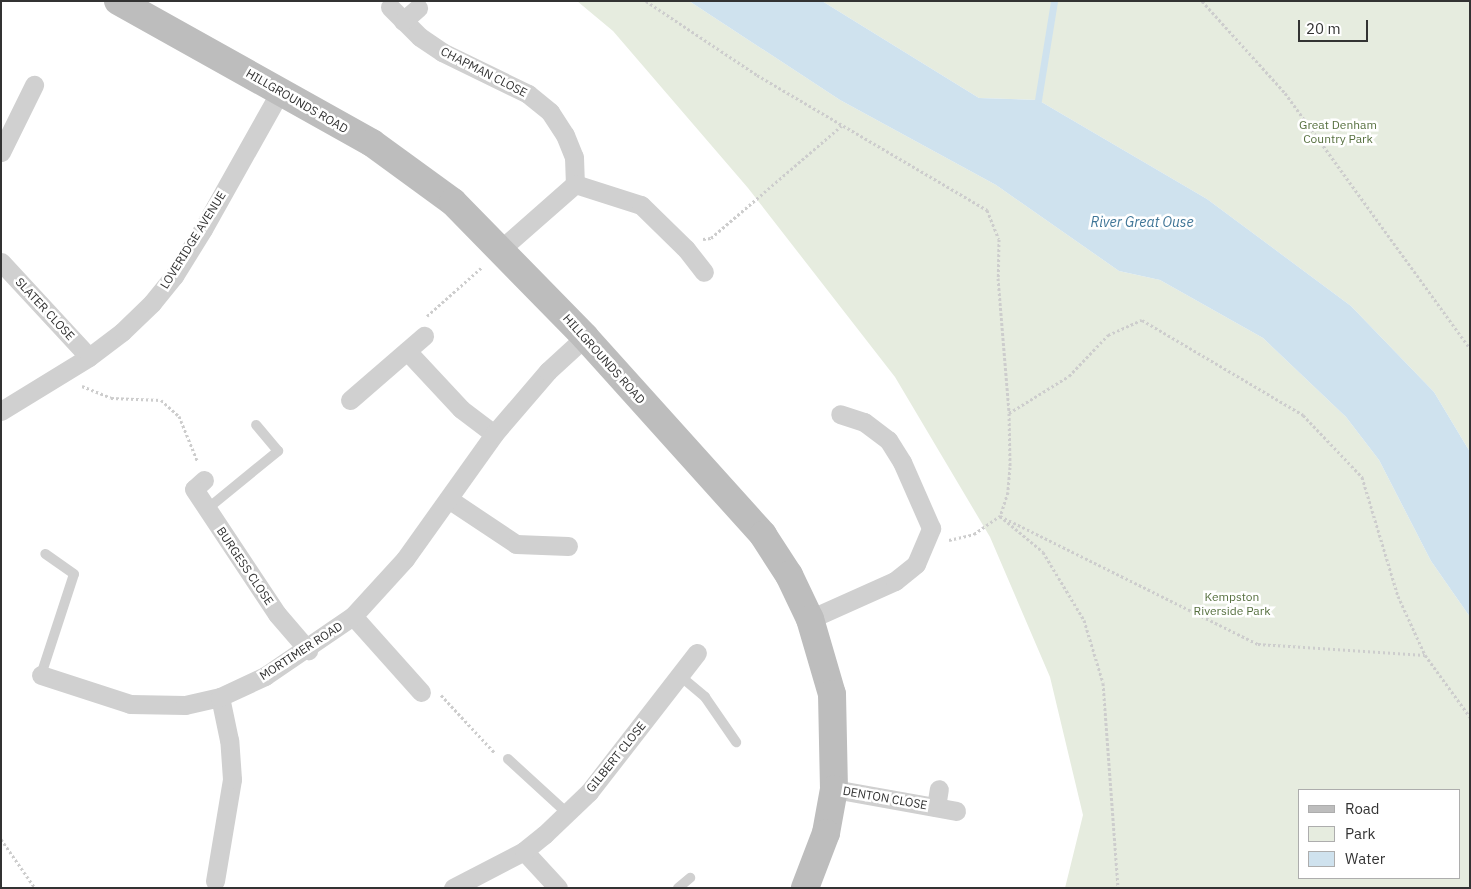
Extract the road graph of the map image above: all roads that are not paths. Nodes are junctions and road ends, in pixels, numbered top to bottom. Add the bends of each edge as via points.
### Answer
1 (118, 1) edge
2 (418, 8) dead end
3 (34, 85) dead end
4 (280, 92) junction
5 (1, 152) edge
6 (574, 184) junction
7 (501, 249) junction
8 (1, 262) edge
9 (704, 272) dead end
10 (424, 336) road end
11 (585, 337) junction
12 (407, 351) junction
13 (89, 357) junction
14 (350, 400) dead end
15 (1, 411) edge
16 (840, 414) dead end
17 (256, 424) dead end
18 (494, 434) junction
19 (204, 480) road end
20 (450, 500) junction
21 (207, 509) junction
22 (568, 546) dead end
23 (45, 554) dead end
24 (353, 616) junction
25 (810, 619) junction
26 (308, 650) junction
27 (696, 653) dead end
28 (41, 675) joint
29 (679, 675) junction
30 (420, 692) road end
31 (220, 698) junction
32 (736, 742) dead end
33 (508, 759) road end
34 (834, 789) junction
35 (956, 811) dead end
36 (566, 814) junction
37 (524, 851) junction
38 (690, 878) dead end
39 (215, 881) dead end
40 (453, 888) edge
41 (558, 888) edge
42 (678, 888) edge
43 (806, 888) edge

1 - 4 street, HILLGROUNDS ROAD
2 - 6 street, CHAPMAN CLOSE via 397,14 420,37 442,52 528,94 550,112 574,156
3 - 5 street
4 - 7 street, HILLGROUNDS ROAD via 412,169 454,202
4 - 13 street, LOVERIDGE AVENUE via 174,276 122,332
6 - 7 street
6 - 9 street via 640,205 693,244
7 - 11 street, HILLGROUNDS ROAD
8 - 13 street, SLATER CLOSE
10 - 12 street
11 - 18 street, MORTIMER ROAD via 548,371
11 - 25 street, HILLGROUNDS ROAD via 763,535 789,575
12 - 14 street
12 - 18 street via 460,409
13 - 15 street, LOVERIDGE AVENUE
16 - 25 street via 864,422 888,440 931,528 916,564 895,581
17 - 21 lane via 278,451
18 - 20 street, MORTIMER ROAD
19 - 21 street, BURGESS CLOSE via 194,490
20 - 22 street via 516,544
20 - 24 street, MORTIMER ROAD via 405,559
21 - 26 street, BURGESS CLOSE via 277,614
23 - 28 lane via 74,574
24 - 26 street, MORTIMER ROAD
24 - 30 street, MORTIMER ROAD
25 - 34 street, HILLGROUNDS ROAD via 832,694
26 - 31 street, MORTIMER ROAD
27 - 29 street, GILBERT CLOSE
28 - 31 street, MORTIMER ROAD via 130,704 185,705
29 - 32 lane via 718,714
29 - 36 street, GILBERT CLOSE via 627,747
31 - 39 street via 229,740 232,779
33 - 36 lane
34 - 35 street, DENTON CLOSE via 938,798
34 - 43 street, HILLGROUNDS ROAD via 826,833
36 - 37 street, GILBERT CLOSE
37 - 40 street, GILBERT CLOSE
37 - 41 street
38 - 42 lane

